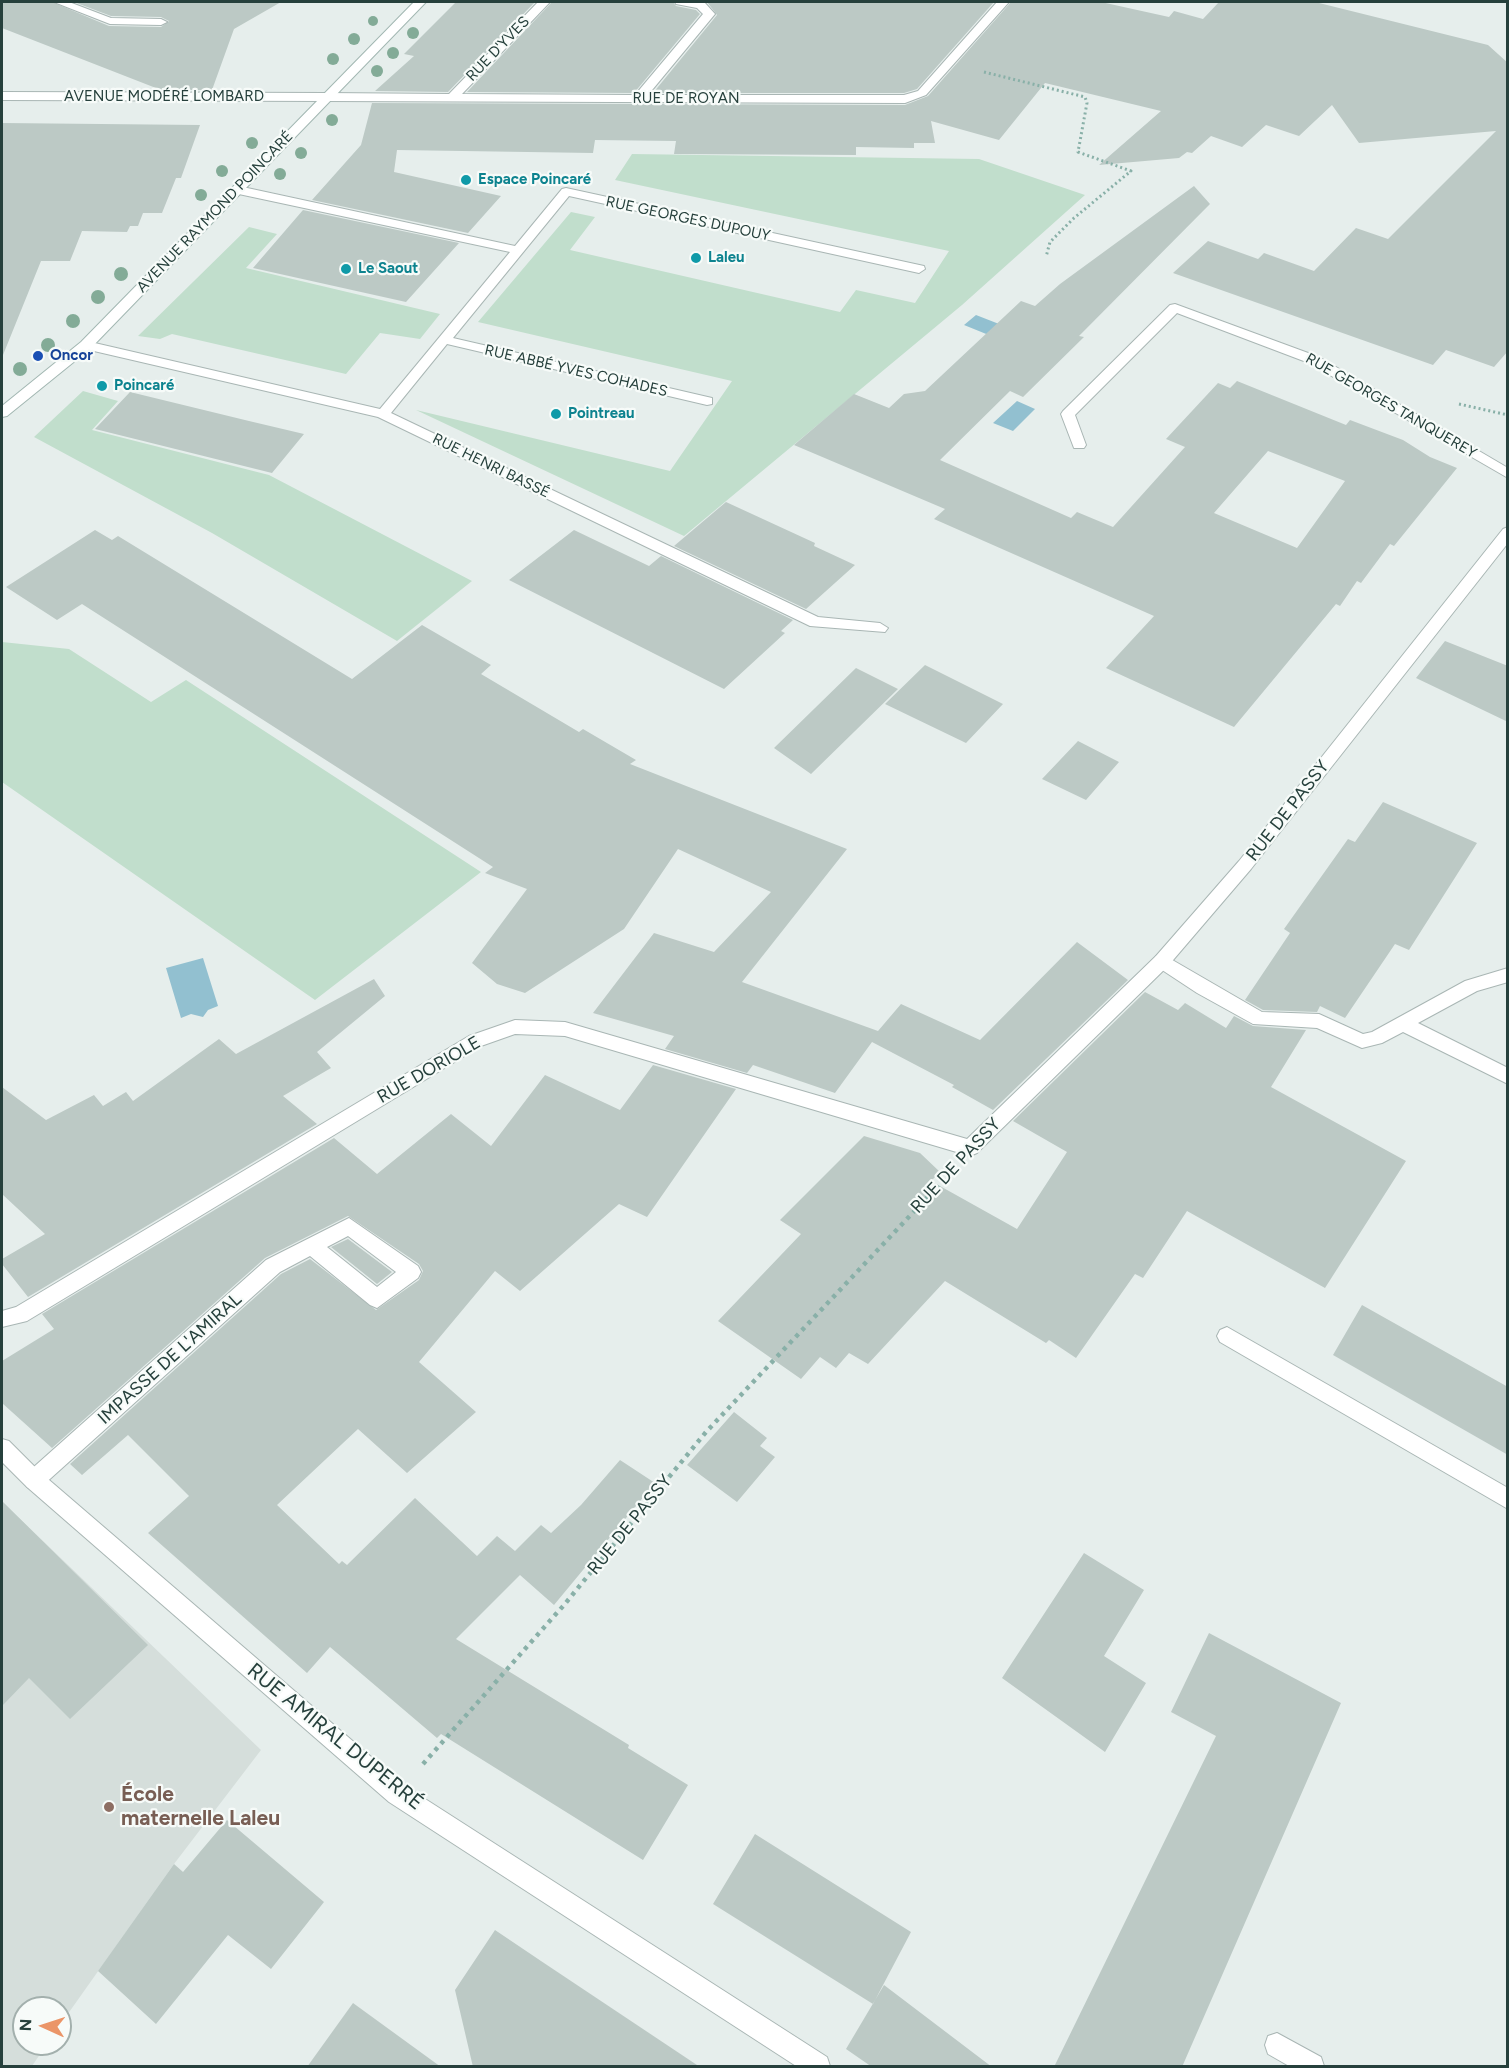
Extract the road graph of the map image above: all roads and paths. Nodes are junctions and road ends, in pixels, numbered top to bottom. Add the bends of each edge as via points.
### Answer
1 (60, 2) edge
2 (420, 2) edge
3 (544, 2) edge
4 (680, 2) edge
5 (1003, 2) edge
6 (161, 22) dead end
7 (949, 63) junction
8 (2, 96) edge
9 (326, 97) junction
10 (453, 97) junction
11 (638, 99) junction
12 (238, 190) junction
13 (518, 250) junction
14 (1046, 257) dead end
15 (919, 269) dead end
16 (446, 340) junction
17 (86, 345) junction
18 (707, 401) dead end
19 (2, 412) edge
20 (383, 414) junction
21 (1079, 445) dead end
22 (1508, 474) edge
23 (1508, 532) edge
24 (880, 628) dead end
25 (1162, 961) junction
26 (1508, 975) edge
27 (1401, 1023) junction
28 (1508, 1077) edge
29 (970, 1148) junction
30 (311, 1246) dead end
31 (2, 1319) edge
32 (1227, 1336) dead end
33 (2, 1448) edge
34 (34, 1480) junction
35 (1508, 1499) edge
36 (397, 1794) junction
37 (1277, 2045) dead end
38 (818, 2067) edge
39 (1312, 2067) edge

1 - 6 street via 110,21
2 - 9 street, AVENUE RAYMOND POINCARÉ
3 - 10 street, RUE D'YVES
4 - 11 street via 701,5 709,14
5 - 7 street, RUE DE ROYAN
7 - 11 street, RUE DE ROYAN via 922,93 905,99
7 - 14 path via 1085,97 1078,152 1131,171 1050,242
8 - 9 street, AVENUE MODÉRÉ LOMBARD
9 - 10 street, RUE DE ROYAN
9 - 12 street, AVENUE RAYMOND POINCARÉ
10 - 11 street, RUE DE ROYAN
12 - 13 street
12 - 17 street, AVENUE RAYMOND POINCARÉ
13 - 15 street, RUE GEORGES DUPOUY via 566,192
13 - 16 street
16 - 18 street, RUE ABBÉ YVES COHADES
16 - 20 street
17 - 19 street, AVENUE RAYMOND POINCARÉ
17 - 20 street, RUE HENRI BASSÉ
20 - 24 street, RUE HENRI BASSÉ via 815,622
21 - 22 street, RUE GEORGES TANQUEREY via 1068,414 1175,308 1314,360
23 - 25 street, RUE DE PASSY via 1245,865
25 - 27 street via 1259,1019 1319,1021 1362,1041 1376,1038
25 - 29 street, RUE DE PASSY
26 - 27 street via 1471,986
27 - 28 street
29 - 31 street, RUE DORIOLE via 565,1029 515,1027 475,1041 20,1315
29 - 36 path, RUE DE PASSY via 706,1431 564,1605
30 - 34 street, IMPASSE DE L'AMIRAL via 273,1266
32 - 35 street
33 - 34 street, RUE AMIRAL DUPERRÉ
34 - 36 street, RUE AMIRAL DUPERRÉ
36 - 38 street, RUE AMIRAL DUPERRÉ
37 - 39 street

